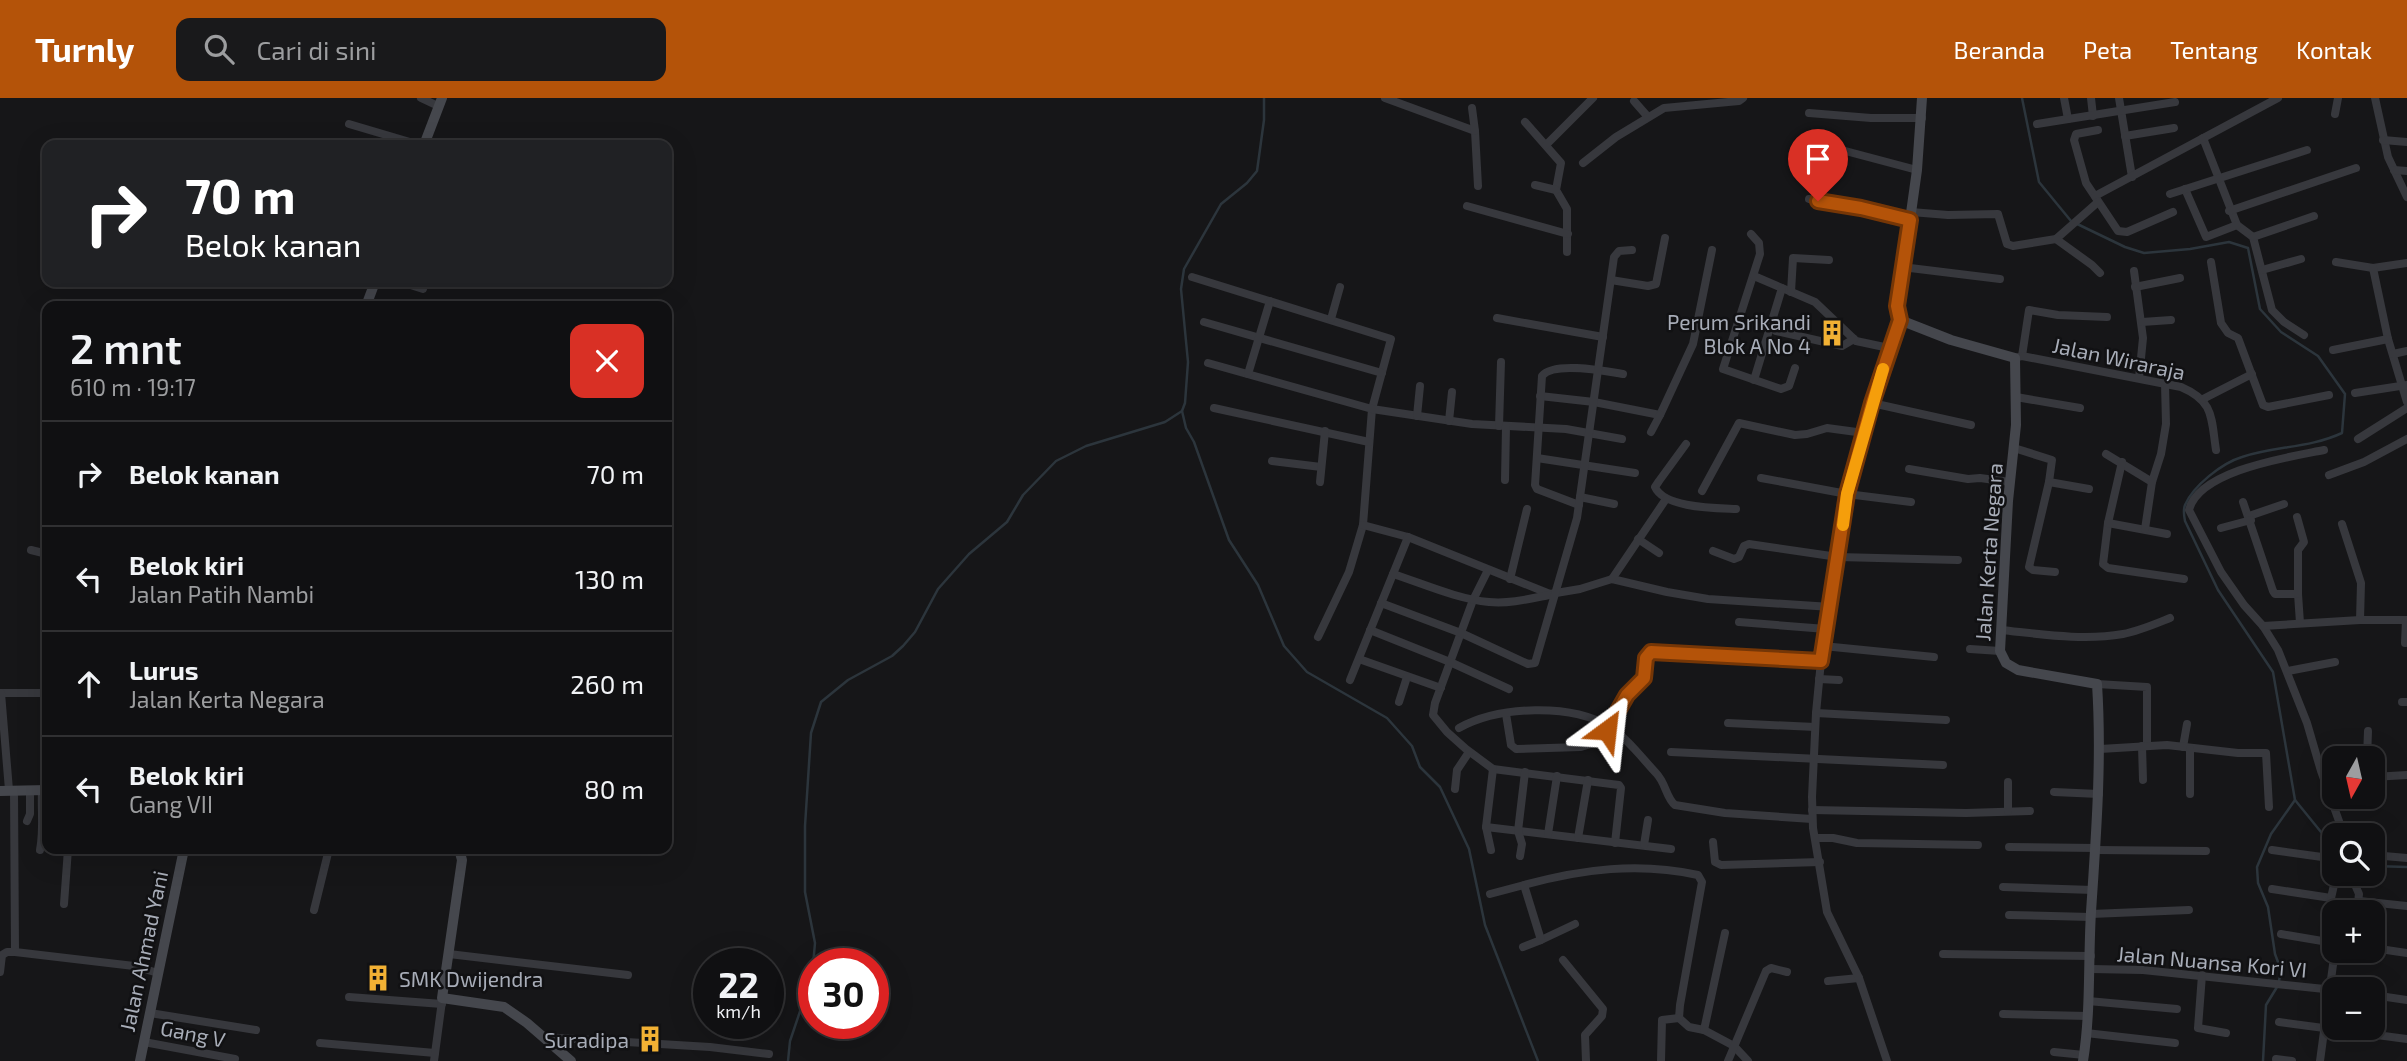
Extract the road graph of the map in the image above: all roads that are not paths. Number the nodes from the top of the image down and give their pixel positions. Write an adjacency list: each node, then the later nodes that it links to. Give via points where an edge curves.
1 (421, 98): 13 (street)
2 (1385, 98): 28 (street)
3 (1593, 98): 35 (street)
4 (1742, 98): 20 (street, via 1672,107)
5 (1922, 98): 21 (street)
6 (2064, 98): 22 (street)
7 (2091, 98): 19 (street)
8 (2119, 98): 16 (street)
9 (2278, 98): 30 (street)
10 (2338, 98): 18 (street)
11 (2375, 98): 33 (street)
12 (1634, 101): 20 (street)
13 (440, 102): 32 (street)
14 (2175, 102): 16 (street)
15 (1472, 108): 28 (street)
16 (2121, 111): 19 (street); 29 (street)
17 (1809, 113): 21 (street)
18 (2335, 114)
19 (2093, 116): 22 (street)
20 (1647, 117): 37 (street)
21 (1922, 118): 39 (street)
22 (2068, 119): 25 (street)
23 (1525, 121): 35 (street)
24 (349, 124): 31 (street)
25 (2037, 124)
26 (2174, 128): 29 (street)
27 (2098, 130): 52 (street, via 2074,138 2086,183)
28 (1475, 131): 46 (street)
29 (2125, 136): 43 (street)
30 (2203, 138): 43 (street); 44 (street)
31 (405, 140)
32 (424, 140)
33 (2383, 140): 34 (street); 40 (street)
34 (2407, 142)
35 (1546, 145): 48 (street, via 1560,163)
36 (2307, 150): 44 (street)
37 (1583, 163)
38 (2356, 168): 54 (street)
39 (1917, 170): 42 (street, via 1819,144); 56 (street)
40 (2393, 170): 41 (street); 50 (street)
41 (2407, 171)
42 (1812, 172)
43 (2133, 177): 52 (street)
44 (2217, 178): 47 (street); 54 (street)
45 (1535, 185): 48 (street)
46 (1478, 186)
47 (2185, 189): 49 (street); 58 (street, via 2206,237)
48 (1556, 190): 59 (street, via 1567,209)
49 (2170, 194)
50 (2407, 197)
51 (1809, 199): 56 (street)
52 (2096, 199): 55 (street, via 2122,232); 63 (street)
53 (1467, 206): 59 (street)
54 (2229, 211): 58 (street)
55 (2173, 212)
56 (1911, 216): 63 (street, via 1997,214 2007,244); 72 (street)
57 (2314, 216): 61 (street)
58 (2237, 225): 61 (street)
59 (1568, 234): 66 (street)
60 (1751, 234): 77 (street, via 1761,248)
61 (2253, 237): 75 (street)
62 (1665, 238): 81 (street, via 1656,284)
63 (2056, 239): 76 (street)
64 (1633, 250): 81 (street, via 1617,251)
65 (1712, 250): 133 (street, via 1693,344)
66 (1567, 252)
67 (2301, 259): 75 (street)
68 (1829, 260): 87 (street, via 1793,258)
69 (2211, 262): 114 (street, via 2221,323 2238,338)
70 (2336, 262): 73 (street)
71 (2407, 263): 73 (street)
72 (1902, 267): 80 (street); 92 (street)
73 (2373, 268): 101 (street)
74 (2134, 271): 84 (street)
75 (2262, 271): 97 (street, via 2272,310)
76 (2100, 274)
77 (1754, 276): 85 (street); 116 (street, via 1723,366)
78 (1192, 277): 88 (street)
79 (2180, 278): 84 (street)
80 (2000, 279)
81 (1611, 280): 98 (street)
82 (417, 287): 86 (street)
83 (1340, 287): 91 (street)
84 (2135, 287): 95 (street)
85 (1782, 288): 87 (street); 116 (street)
86 (423, 289)
87 (1791, 292): 100 (street, via 1815,302)
88 (1270, 301): 91 (street); 99 (street)
89 (2107, 317): 106 (street, via 2029,310)
90 (1497, 318): 98 (street)
91 (1331, 319): 111 (street, via 1391,339)
92 (1900, 320): 102 (street); 106 (street, via 1951,340)
93 (2171, 320): 95 (street)
94 (1204, 322): 99 (street)
95 (2142, 322): 115 (street)
96 (1776, 331): 100 (street, via 1842,346)
97 (2304, 335)
98 (1603, 337): 110 (street)
99 (1260, 338): 111 (street); 112 (street)
100 (1853, 339): 102 (street)
101 (2388, 339): 103 (street); 105 (street)
102 (1889, 348): 128 (street)
103 (2333, 350)
104 (2407, 352): 105 (street)
105 (2393, 354): 118 (street)
106 (2019, 357): 115 (street, Jalan Wiraraja); 124 (street, Jalan Kerta Negara)
107 (1501, 362): 137 (street)
108 (1208, 363): 112 (street)
109 (1794, 368): 116 (street, via 1786,388)
110 (1598, 370): 113 (street); 123 (street, via 1545,372); 126 (street)
111 (1382, 373): 132 (street)
112 (1248, 374): 132 (street)
113 (1623, 374)
114 (2252, 374): 122 (street, via 2266,407); 125 (street)
115 (2139, 379): 117 (street, Jalan Wiraraja)
116 (1755, 380)
117 (2165, 384): 125 (street, Jalan Wiraraja); 165 (street, via 2161,454)
118 (2404, 385): 121 (street); 127 (street)
119 (1420, 386): 134 (street)
120 (1452, 393): 135 (street)
121 (2355, 393)
122 (2329, 395)
123 (1540, 396): 126 (street); 138 (street)
124 (2016, 397): 130 (street); 148 (street, Jalan Kerta Negara)
125 (2203, 399): 149 (street, Jalan Wiraraja)
126 (1594, 402): 133 (street); 141 (street)
127 (2407, 402)
128 (1872, 403): 136 (street); 142 (street)
129 (1214, 408): 139 (street)
130 (2080, 408)
131 (2407, 408): 144 (street)
132 (1373, 409): 134 (street); 146 (street)
133 (1660, 415): 140 (street)
134 (1417, 416): 135 (street)
135 (1449, 421): 137 (street)
136 (1971, 425)
137 (1502, 426): 138 (street); 161 (street)
138 (1539, 427): 141 (street); 152 (street)
139 (1325, 431): 146 (street); 156 (street)
140 (1651, 432)
141 (1590, 433): 143 (street); 155 (street)
142 (1864, 433): 167 (street, via 1827,428 1795,435 1740,423); 168 (street)
143 (1622, 439)
144 (2358, 439)
145 (2407, 439): 159 (street)
146 (1369, 442): 181 (street)
147 (1686, 444): 169 (street, via 1655,486)
148 (2014, 448): 163 (street, Jalan Kerta Negara); 164 (street, via 2051,459)
149 (2216, 450)
150 (2324, 450): 209 (street, via 2235,471 2204,489 2190,504 2221,572)
151 (2106, 454): 154 (street)
152 (1536, 458): 155 (street); 170 (street, via 1537,489)
153 (1272, 461): 156 (street)
154 (2122, 462): 165 (street); 179 (street)
155 (1584, 464): 158 (street); 170 (street)
156 (1321, 467): 162 (street)
157 (1909, 469): 163 (street)
158 (1635, 473)
159 (2329, 475)
160 (1761, 478): 168 (street)
161 (1505, 480)
162 (1320, 482)
163 (2010, 482): 212 (street, Jalan Kerta Negara)
164 (2049, 482): 166 (street); 194 (street, via 2029,568)
165 (2152, 482): 183 (street)
166 (2089, 489)
167 (1702, 491)
168 (1847, 494): 171 (street); 191 (street)
169 (1666, 499): 176 (street); 186 (street)
170 (1580, 501): 173 (street); 199 (street, via 1576,527)
171 (1911, 502)
172 (2243, 502): 178 (street)
173 (1614, 504)
174 (2284, 504): 178 (street)
175 (1527, 509): 196 (street)
176 (1735, 509)
177 (2297, 517): 200 (street, via 2304,542 2298,550)
178 (2250, 518): 182 (street); 200 (street, via 2273,591)
179 (2108, 523): 183 (street); 198 (street, via 2104,566)
180 (2342, 524): 205 (street, via 2361,583)
181 (1363, 525): 185 (street); 214 (street, via 1349,572)
182 (2221, 528)
183 (2145, 529): 184 (street)
184 (2167, 534)
185 (1408, 537): 193 (street); 195 (street)
186 (1639, 539): 190 (street); 197 (street)
187 (31, 551): 189 (street)
188 (1713, 551): 191 (street, via 1734,559 1749,544)
189 (42, 553)
190 (1659, 553)
191 (1838, 557): 192 (street); 203 (street)
192 (1958, 560)
193 (1488, 570): 196 (street); 201 (street)
194 (2055, 572)
195 (1393, 573): 201 (street); 202 (street)
196 (1510, 579): 199 (street)
197 (1612, 579): 199 (street); 203 (street, via 1708,599)
198 (2184, 579)
199 (1552, 594): 201 (street, via 1514,602); 213 (street, via 1533,664)
200 (2298, 594): 208 (street)
201 (1473, 600): 213 (street)
202 (1381, 603): 211 (street); 213 (street)
203 (1831, 607): 210 (street)
204 (2170, 618): 212 (street, via 2108,635)
205 (2360, 620): 206 (street); 208 (street)
206 (2407, 620): 215 (street)
207 (1739, 622): 210 (street)
208 (2300, 622): 209 (street)
209 (2263, 626): 224 (street)
210 (1826, 629): 216 (street)
211 (1370, 630): 220 (street); 222 (street)
212 (2001, 630): 218 (street, Jalan Kerta Negara)
213 (1461, 633): 222 (street)
214 (1318, 637)
215 (2405, 643)
216 (1823, 646): 219 (street); 221 (street)
217 (1970, 649): 218 (street)
218 (1998, 651): 229 (street, Jalan Kerta Negara, via 2018,670)
219 (1934, 657)
220 (1359, 659): 225 (street); 227 (street)
221 (1821, 661): 226 (street); 240 (street, via 1651,652 1644,678 1627,695)
222 (1450, 662): 230 (street); 231 (street)
223 (2336, 662): 224 (street)
224 (2288, 671): 273 (street)
225 (1407, 677): 230 (street); 234 (street)
226 (1819, 679): 228 (street); 235 (street)
227 (1350, 680)
228 (1839, 680)
229 (2097, 684): 244 (street, via 2147,688); 247 (street)
230 (1440, 688): 248 (street, via 1433,715)
231 (1509, 689)
232 (0, 693): 233 (street); 261 (street)
233 (42, 694)
234 (1399, 702)
235 (1815, 713): 237 (street); 241 (street)
236 (1506, 714): 240 (street, via 1562,710); 240 (street, via 1511,745 1516,749 1587,746); 242 (street)
237 (1946, 720)
238 (1727, 723): 241 (street)
239 (2187, 724): 246 (street)
240 (1609, 727): 270 (street, via 1663,780 1675,805 1725,813)
241 (1815, 727): 250 (street)
242 (1459, 728)
243 (2368, 732): 245 (street)
244 (2145, 746): 246 (street); 247 (street); 258 (street)
245 (2367, 746)
246 (2187, 748): 266 (street); 267 (street, via 2266,753)
247 (2100, 750): 265 (street)
248 (1469, 751): 252 (street); 260 (street, via 1457,770)
249 (1671, 752): 250 (street)
250 (1814, 760): 251 (street); 270 (street)
251 (1944, 765)
252 (1493, 769): 253 (street); 274 (street)
253 (1525, 772): 255 (street); 275 (street)
254 (2407, 775): 256 (street)
255 (1556, 776): 257 (street); 276 (street)
256 (2385, 776)
257 (1588, 780): 278 (street); 281 (street, via 1621,788)
258 (2143, 780)
259 (2008, 782): 268 (street)
260 (1455, 789)
261 (8, 790): 262 (street); 321 (street)
262 (30, 790): 263 (street); 272 (street)
263 (42, 790)
264 (2054, 792): 265 (street)
265 (2099, 794): 286 (street)
266 (2190, 794)
267 (2269, 807)
268 (2008, 811): 269 (street); 270 (street)
269 (2030, 811)
270 (1812, 814): 279 (street)
271 (1648, 820): 282 (street)
272 (27, 821)
273 (2340, 823)
274 (1486, 827): 275 (street); 288 (street)
275 (1518, 831): 276 (street); 295 (street)
276 (1548, 834): 278 (street)
277 (42, 837): 287 (street)
278 (1578, 838): 281 (street)
279 (1815, 838): 283 (street); 299 (street)
280 (1713, 842): 299 (street, via 1715,862 1721,865)
281 (1615, 843): 282 (street)
282 (1644, 845): 285 (street)
283 (1978, 845)
284 (2009, 847): 286 (street)
285 (1671, 849)
286 (2096, 849): 290 (street); 304 (street)
287 (40, 850)
288 (1490, 850)
289 (2273, 850): 297 (street)
290 (2206, 851)
291 (68, 854): 307 (street)
292 (183, 854): 331 (street, Jalan Ahmad Yani)
293 (328, 854): 310 (street)
294 (460, 854): 323 (street)
295 (1520, 856)
296 (2385, 856): 298 (street)
297 (2322, 857)
298 (2407, 858)
299 (1820, 862): 334 (street, via 1829,916)
300 (1524, 884): 305 (street); 317 (street); 346 (street, via 1619,867 1698,875 1702,882)
301 (2334, 886): 306 (street)
302 (2003, 887): 304 (street)
303 (2272, 889): 306 (street)
304 (2093, 890): 313 (street)
305 (1489, 894)
306 (2331, 898)
307 (64, 904)
308 (2385, 904): 309 (street)
309 (2407, 906)
310 (314, 910)
311 (2189, 910): 313 (street)
312 (2009, 915): 313 (street)
313 (2091, 915): 325 (street)
314 (1574, 924): 317 (street)
315 (1725, 933): 350 (street)
316 (2281, 934): 318 (street)
317 (1541, 940): 319 (street)
318 (2322, 941)
319 (1523, 947)
320 (2385, 950): 322 (street)
321 (15, 952): 326 (street, via 4,953); 331 (street)
322 (2407, 953)
323 (449, 954): 332 (street); 340 (street)
324 (1943, 954): 325 (street)
325 (2091, 956): 328 (street)
326 (0, 960): 329 (street)
327 (1563, 960): 369 (street, via 1603,1009 1585,1035)
328 (2091, 969): 333 (street, Jalan Nuansa Kori VI); 341 (street)
329 (0, 972)
330 (1787, 972): 360 (street, via 1766,971)
331 (158, 973): 343 (street, Jalan Ahmad Yani)
332 (628, 975)
333 (2202, 975): 336 (street, Jalan Nuansa Kori VI); 352 (street, via 2199,1028)
334 (1859, 978): 335 (street); 373 (street)
335 (1828, 981)
336 (2322, 988)
337 (349, 997): 340 (street)
338 (2385, 997): 339 (street)
339 (2407, 1000)
340 (442, 1001): 354 (street, via 504,1007); 363 (street)
341 (2088, 1001): 342 (street); 345 (street)
342 (2176, 1009)
343 (150, 1013): 349 (street); 357 (street, Jalan Ahmad Yani)
344 (2003, 1014): 345 (street)
345 (2088, 1016): 351 (street)
346 (1679, 1018): 350 (street, via 1689,1027); 370 (street, via 1662,1020)
347 (2279, 1022): 348 (street)
348 (2322, 1028)
349 (256, 1030)
350 (1704, 1030): 360 (street)
351 (2086, 1033): 359 (street); 364 (street)
352 (2227, 1033)
353 (2385, 1036): 355 (street)
354 (543, 1037): 362 (street); 368 (street)
355 (2407, 1039)
356 (2323, 1040): 375 (street)
357 (144, 1042): 365 (street, Gang V); 367 (street, Jalan Ahmad Yani)
358 (320, 1043): 363 (street)
359 (2175, 1043)
360 (1734, 1046): 371 (street); 372 (street)
361 (2054, 1052): 364 (street)
362 (769, 1054)
363 (435, 1057)
364 (2083, 1058)
365 (235, 1059)
366 (2276, 1059): 374 (street)
367 (140, 1061)
368 (571, 1061)
369 (1586, 1061)
370 (1661, 1061)
371 (1728, 1061)
372 (1748, 1061)
373 (1887, 1061)
374 (2292, 1061)
375 (2320, 1061)

